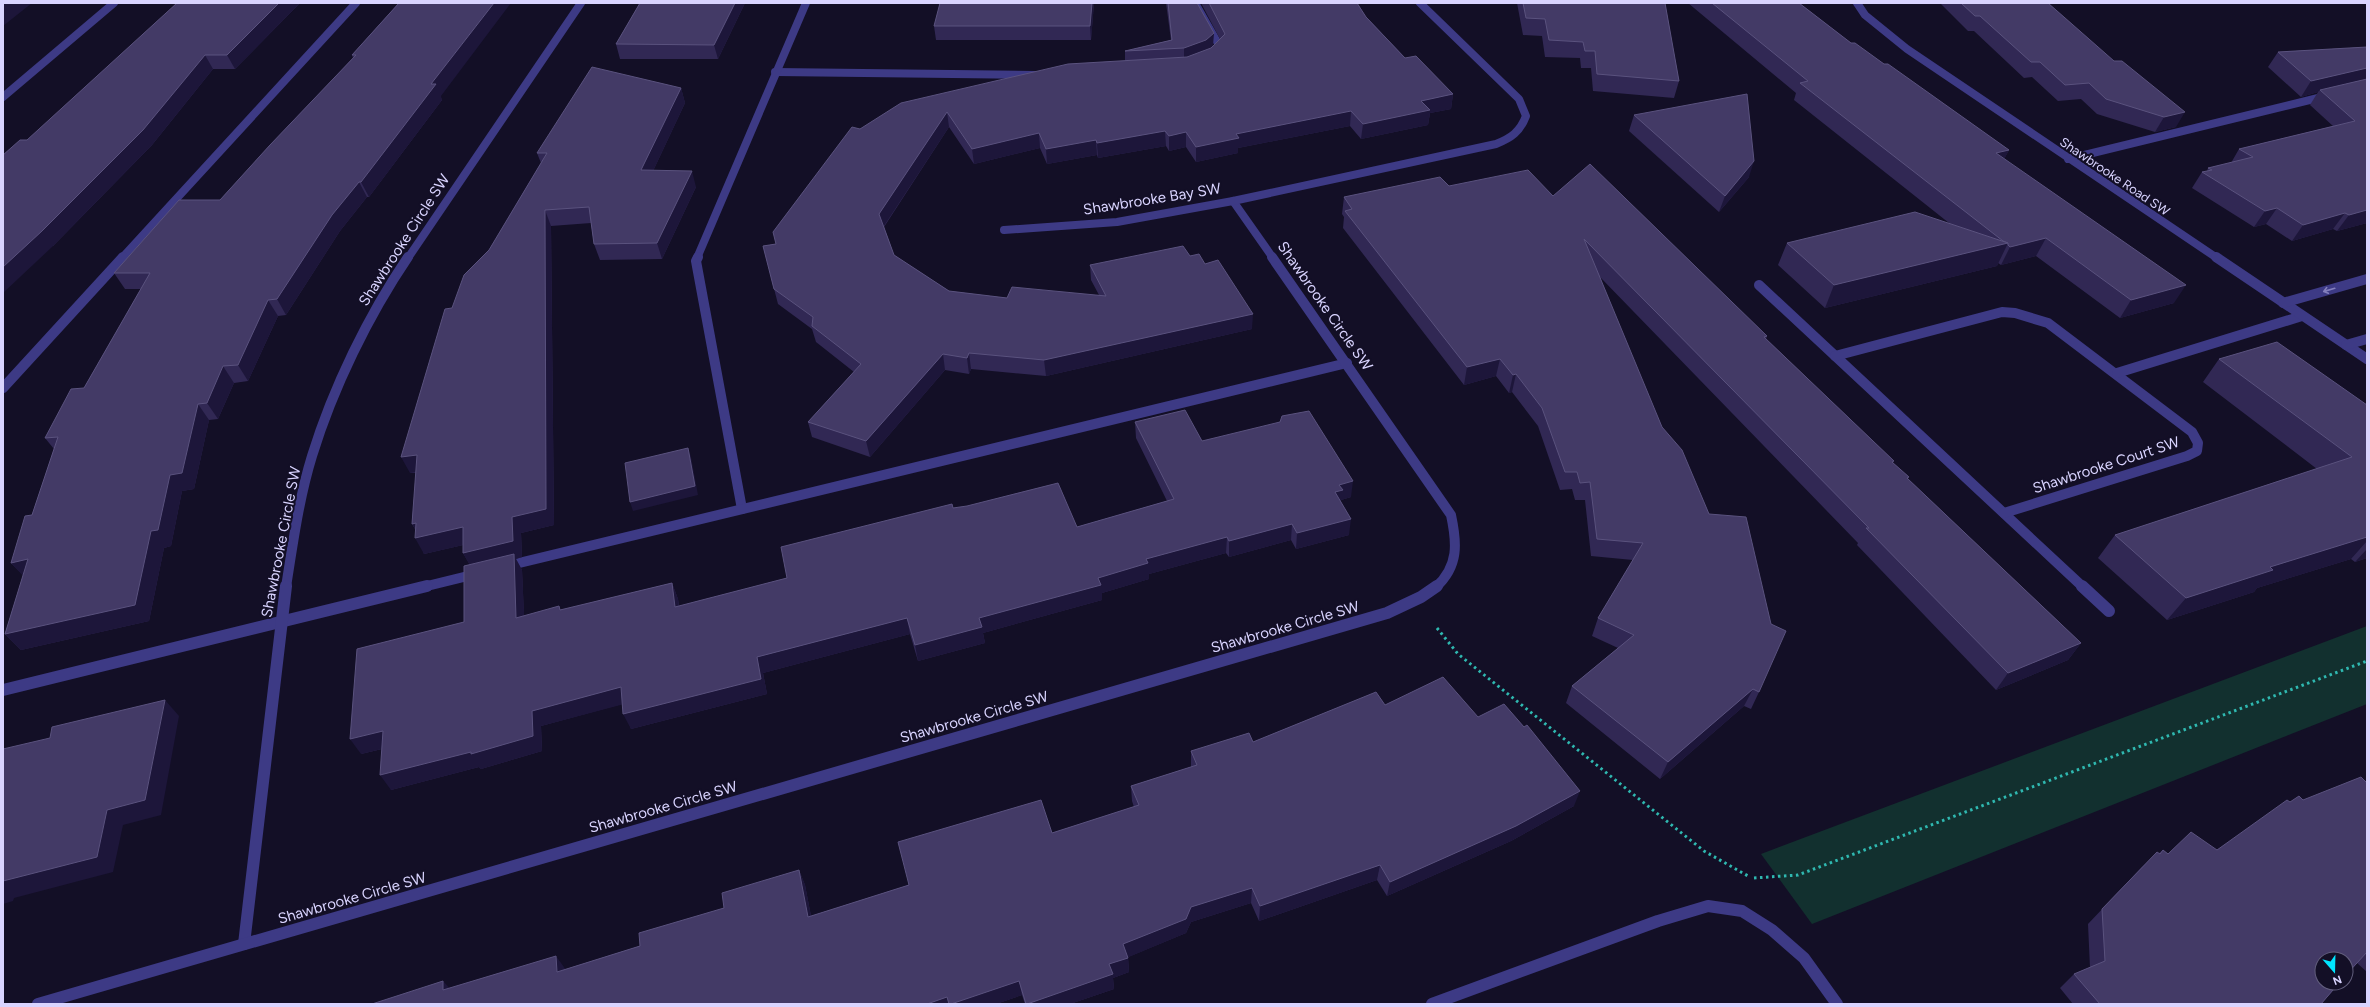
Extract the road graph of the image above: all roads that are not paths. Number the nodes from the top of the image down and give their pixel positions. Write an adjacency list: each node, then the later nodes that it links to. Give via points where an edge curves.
1 (114, 3): 12 (street)
2 (356, 3): 26 (street)
3 (581, 3): 30 (street, Shawbrooke Circle SW, via 396,275 364,332 338,388 312,456 295,530)
4 (806, 3): 9 (street)
5 (1195, 3): 8 (street, via 1220,47 1214,56)
6 (1420, 3): 14 (street, via 1519,99 1526,116 1522,129 1511,138 1496,144)
7 (1857, 3): 13 (street, Shawbrooke Road SW, via 1865,15 1907,49)
8 (1209, 58)
9 (775, 72): 10 (street); 27 (street, via 696,261)
10 (1040, 74)
11 (2336, 94): 13 (street)
12 (3, 97)
13 (2068, 159): 18 (street, Shawbrooke Road SW)
14 (1233, 201): 15 (street, Shawbrooke Bay SW, via 1116,222); 24 (street, Shawbrooke Circle SW)
15 (1004, 230)
16 (2367, 279): 18 (street, one-way to 18)
17 (1759, 285): 22 (street)
18 (2283, 303): 19 (street, Shawbrooke Road SW)
19 (2302, 316): 21 (street, Shawbrooke Road SW); 25 (street)
20 (2367, 339): 21 (street)
21 (2346, 345): 23 (street, Shawbrooke Road SW)
22 (1835, 356): 25 (street, Shawbrooke Court SW, via 2002,312 2048,322); 28 (street)
23 (2367, 359)
24 (1347, 363): 27 (street); 32 (street, Shawbrooke Circle SW, via 1451,516 1457,538 1454,563 1443,581 1430,593 1387,613)
25 (2116, 373): 28 (street, Shawbrooke Court SW, via 2192,432 2198,443 2197,451)
26 (3, 388)
27 (742, 509): 30 (street)
28 (2004, 513): 29 (street)
29 (2109, 611)
30 (281, 622): 31 (street); 32 (street, Shawbrooke Circle SW)
31 (3, 690)
32 (244, 944): 33 (street, Shawbrooke Circle SW)
33 (38, 1004)
34 (1432, 1004): 35 (street, via 1658,921 1708,906 1742,911 1772,930 1804,958)
35 (1837, 1004)

